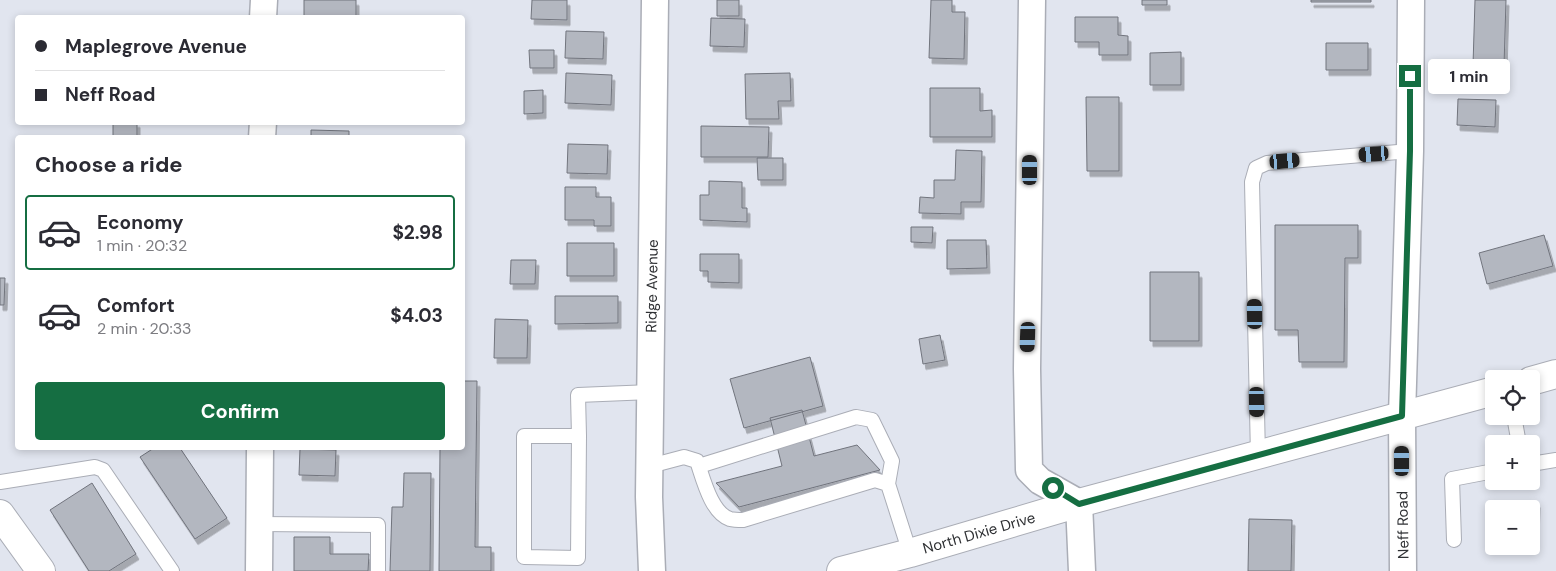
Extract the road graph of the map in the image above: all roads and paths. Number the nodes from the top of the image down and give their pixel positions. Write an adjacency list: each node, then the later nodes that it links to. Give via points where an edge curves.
1 (264, 0): 5 (street)
2 (655, 0): 9 (street, Ridge Avenue)
3 (1032, 0): 22 (street, via 1027,369 1029,470 1040,481)
4 (1411, 0): 6 (street, Neff Road)
5 (264, 15)
6 (1410, 151): 11 (street, Neff Road); 14 (lane, via 1267,162 1256,168 1252,182)
7 (1556, 374): 8 (main road)
8 (1540, 378)
9 (650, 392): 12 (lane, via 578,395); 17 (street, Ridge Avenue)
10 (1485, 394): 11 (main road, North Dixie Drive)
11 (1402, 416): 14 (main road, North Dixie Drive); 34 (street, Neff Road)
12 (579, 436): 12 (lane, via 578,558 524,557 524,436)
13 (260, 450): 24 (street)
14 (1258, 456): 22 (main road, North Dixie Drive)
15 (1556, 460): 16 (lane)
16 (1540, 463)
17 (650, 466): 18 (lane, via 684,457 697,460); 31 (street, Ridge Avenue)
18 (699, 466): 21 (lane, via 718,512 730,519 743,520 876,480); 21 (lane, via 856,417 872,420 892,461)
19 (1485, 473): 25 (lane, via 1452,479)
20 (0, 482): 28 (lane, via 95,466 103,470)
21 (888, 484): 26 (lane)
22 (1079, 504): 26 (main road, North Dixie Drive); 33 (street)
23 (0, 514): 27 (main road)
24 (259, 524): 29 (street); 30 (lane, via 378,524)
25 (1454, 540)
26 (910, 553): 32 (main road, North Dixie Drive)
27 (41, 571)
28 (172, 571)
29 (259, 571)
30 (378, 571)
31 (652, 571)
32 (841, 571)
33 (1082, 571)
34 (1403, 571)

